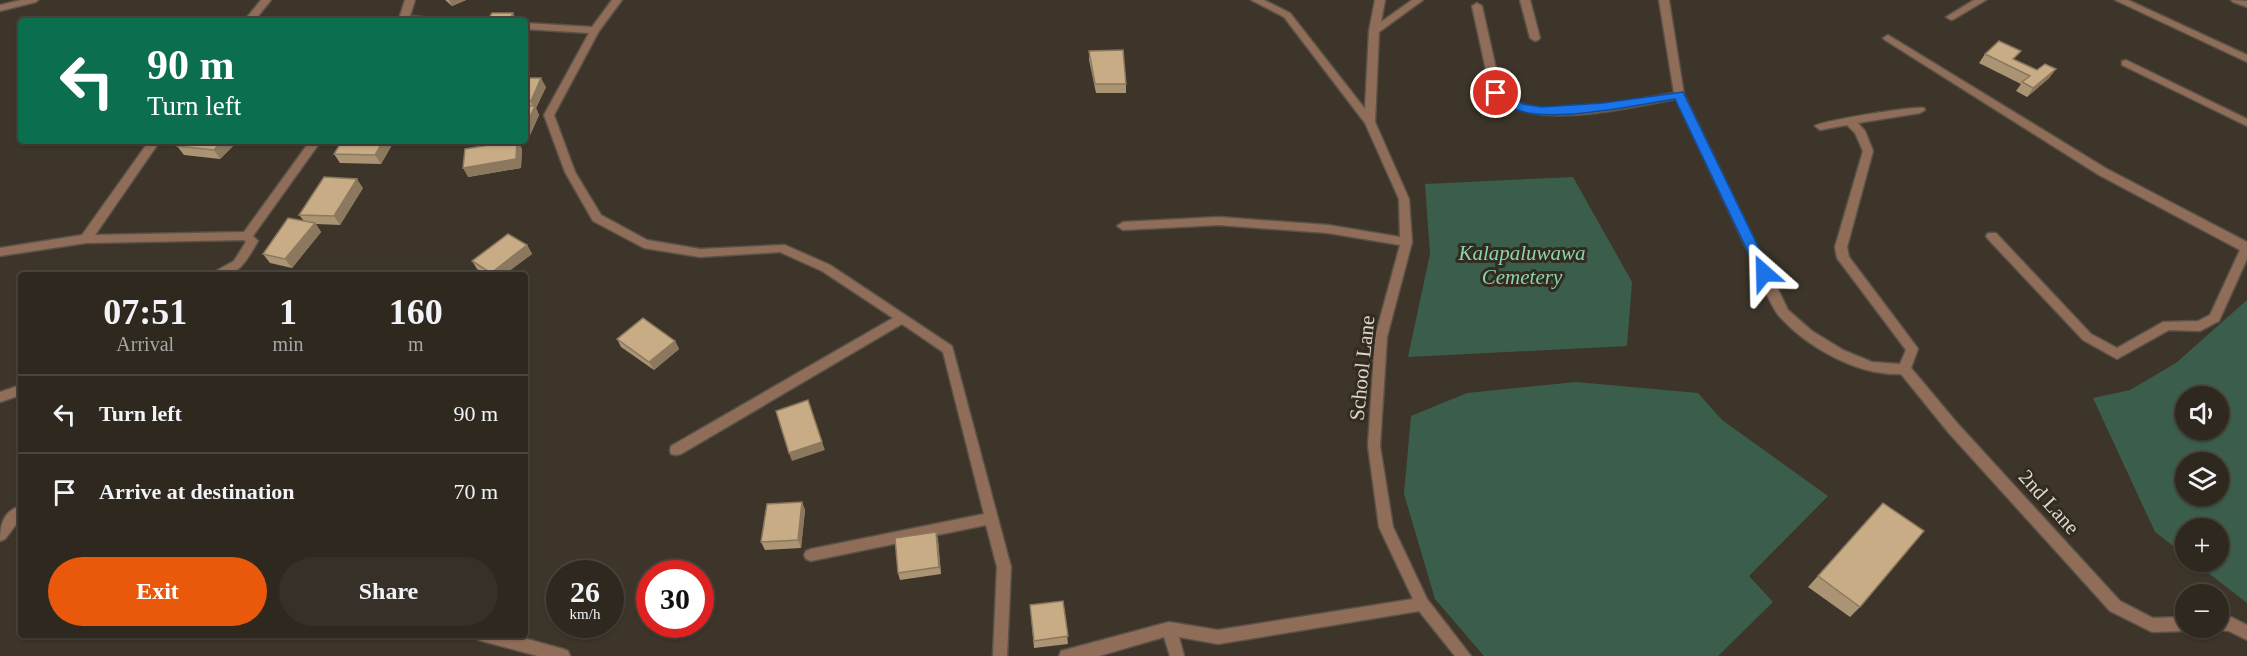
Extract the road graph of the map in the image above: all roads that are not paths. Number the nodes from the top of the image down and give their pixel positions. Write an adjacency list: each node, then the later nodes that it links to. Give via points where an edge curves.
1 (33, 0): 15 (street)
2 (266, 0): 17 (street)
3 (410, 0): 18 (street)
4 (616, 0): 20 (street)
5 (1256, 0): 29 (street, via 1287,15)
6 (1380, 0): 21 (street, School Lane)
7 (1418, 0): 21 (street)
8 (1525, 0): 22 (street)
9 (1664, 0): 26 (street)
10 (1981, 0): 16 (street)
11 (2120, 0): 24 (street)
12 (2236, 0): 13 (street)
13 (2247, 4)
14 (1477, 6): 26 (street, via 1496,93 1520,107 1542,111 1603,107)
15 (0, 8)
16 (1951, 17)
17 (251, 18)
18 (405, 18)
19 (528, 26): 20 (street)
20 (595, 30): 42 (street, via 549,115 570,172 597,218 644,244 700,253 781,248 826,268)
21 (1374, 31): 29 (street, School Lane)
22 (1535, 38)
23 (1888, 38): 39 (street, via 2103,172)
24 (2247, 59)
25 (2126, 63): 30 (street)
26 (1679, 95): 43 (street, via 1783,313 1807,335 1850,359 1891,372)
27 (1920, 110): 28 (street)
28 (1849, 121): 31 (street); 43 (street, via 1860,131 1868,151 1841,247 1843,258 1912,349)
29 (1370, 122): 38 (street, School Lane, via 1404,199)
30 (2247, 123)
31 (1820, 126)
32 (153, 144): 37 (street)
33 (314, 144): 35 (street)
34 (1123, 226): 38 (street, via 1219,221 1328,229)
35 (247, 236): 37 (street); 41 (street, via 252,241 238,264)
36 (1992, 236): 39 (street, via 2087,337 2117,354 2167,324 2200,326 2215,318)
37 (86, 239): 40 (street)
38 (1406, 242): 51 (street, School Lane, via 1381,337 1374,446 1386,527)
39 (2247, 247)
40 (0, 252)
41 (224, 272)
42 (903, 318): 46 (street); 48 (street, via 948,349)
43 (1904, 369): 52 (street, 2nd Lane, via 2115,606 2152,625)
44 (18, 391): 45 (street)
45 (0, 397)
46 (676, 450)
47 (18, 513): 49 (street)
48 (991, 518): 50 (street); 59 (street, via 1004,567)
49 (0, 535)
50 (811, 555)
51 (1422, 603): 54 (street, via 1218,637); 62 (street, School Lane)
52 (2175, 624)
53 (2229, 624): 55 (street)
54 (1169, 629): 57 (street); 61 (street)
55 (2247, 633)
56 (497, 638): 58 (street)
57 (1096, 653): 60 (street)
58 (563, 656)
59 (1000, 656)
60 (1066, 656)
61 (1177, 656)
62 (1464, 656)

